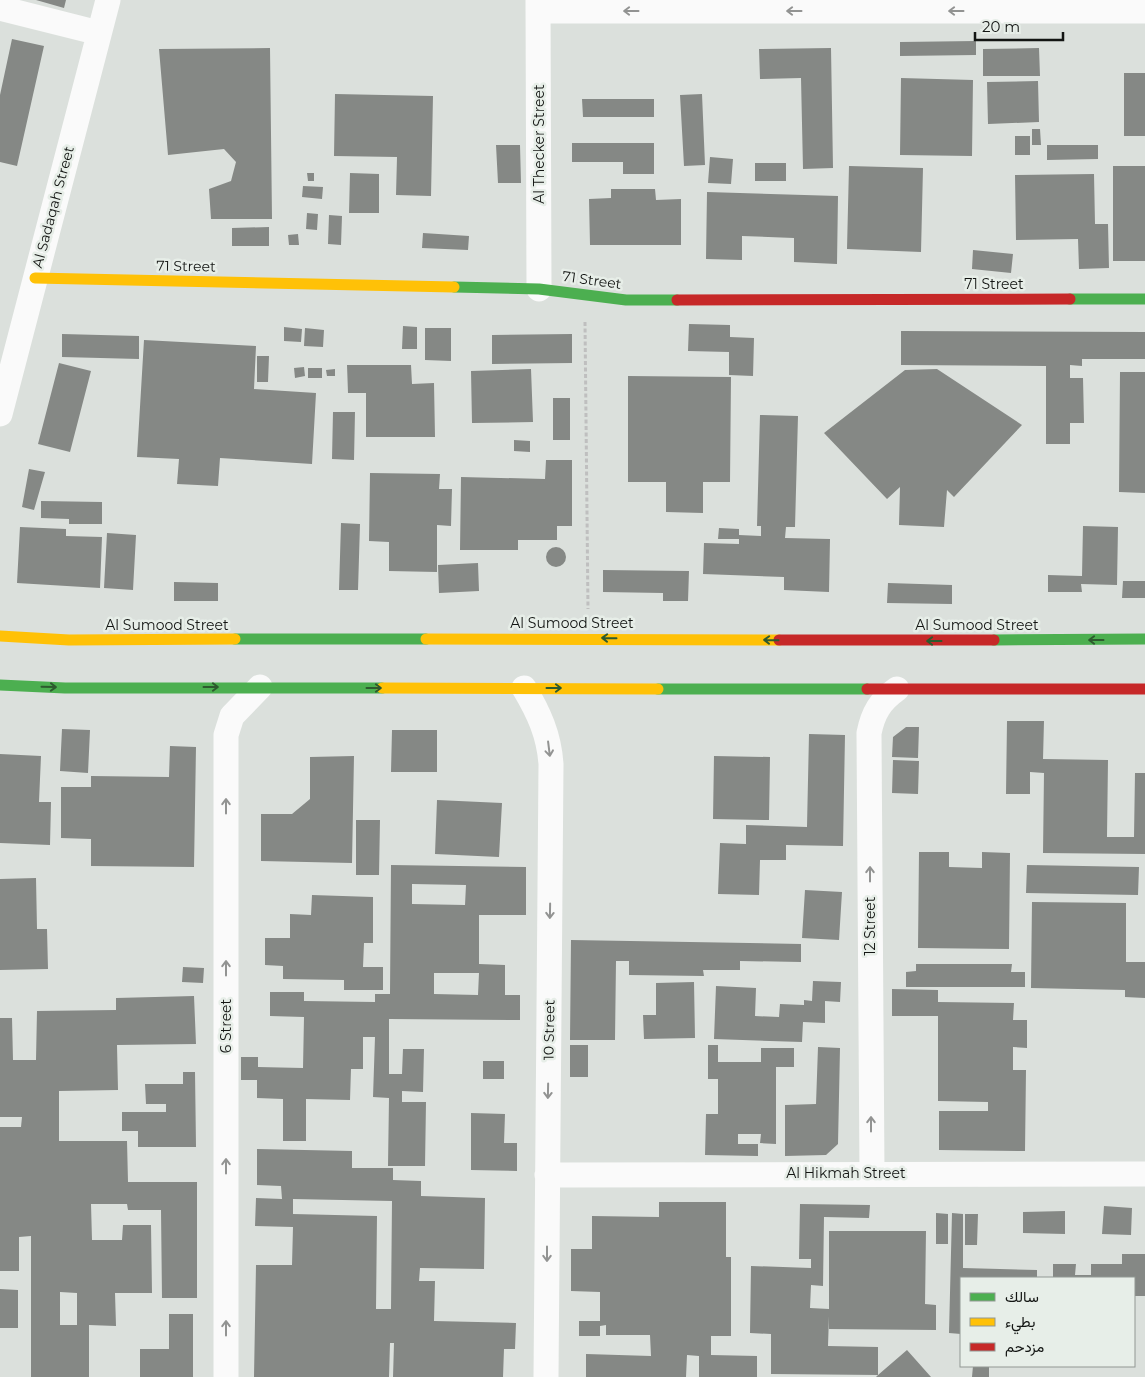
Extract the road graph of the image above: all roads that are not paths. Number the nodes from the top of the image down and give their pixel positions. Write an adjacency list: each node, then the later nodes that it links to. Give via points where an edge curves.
1 (108, 0): 5 (street, Al Sadaqah Street)
2 (538, 6): 4 (street, one-way to 2); 7 (street, Al Thecker Street)
3 (0, 8): 5 (street)
4 (1145, 12)
5 (99, 33): 6 (street, Al Sadaqah Street)
6 (35, 278): 7 (street, 71 Street); 9 (street, Al Sadaqah Street)
7 (539, 289): 8 (street, 71 Street, via 626,300)
8 (1145, 299)
9 (0, 414)
10 (0, 636): 11 (street, Al Sumood Street, one-way to 10, via 69,640)
11 (1145, 639)
12 (0, 685): 13 (street, one-way to 13)
13 (260, 687): 14 (street, one-way to 14); 20 (street, 6 Street, one-way to 13, via 226,735 232,716)
14 (524, 688): 15 (street, one-way to 15); 19 (street, 10 Street, one-way to 19, via 544,725 551,764)
15 (897, 689): 16 (street); 17 (street, 12 Street, one-way to 15, via 869,733 877,707)
16 (1145, 689)
17 (872, 1172): 18 (street, Al Hikmah Street); 19 (street, Al Hikmah Street)
18 (1145, 1174)
19 (547, 1175): 21 (street, 10 Street, one-way to 21)
20 (226, 1377)
21 (546, 1377)

